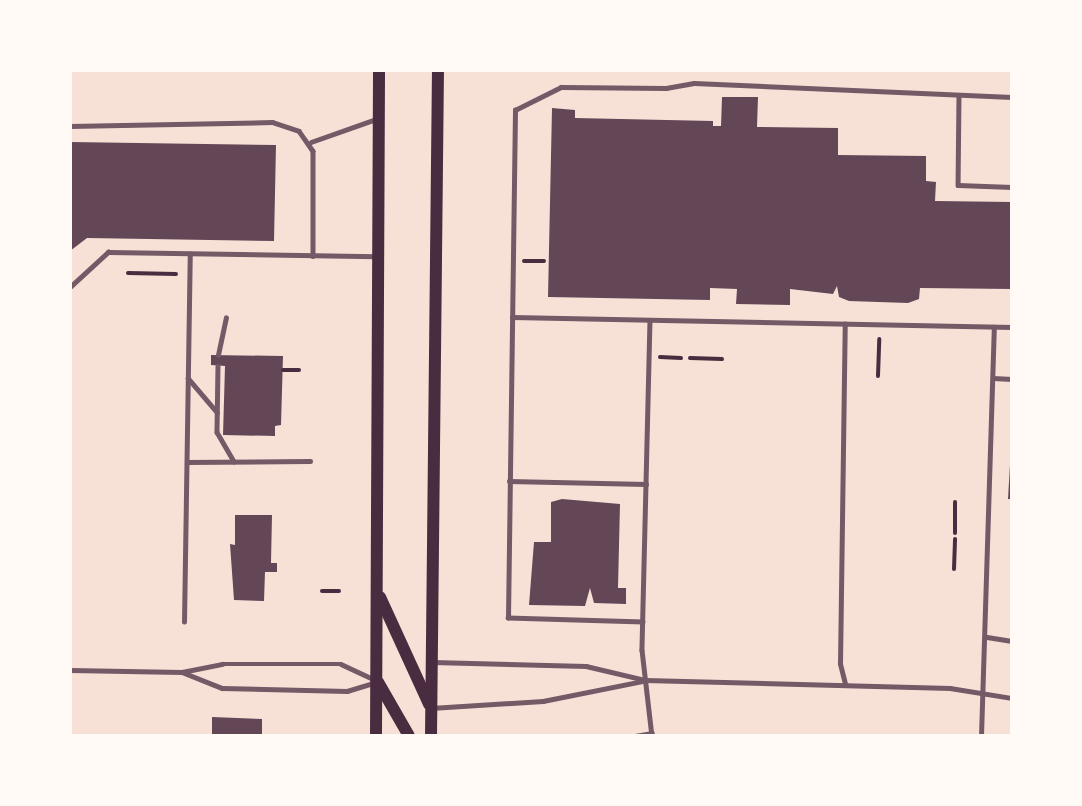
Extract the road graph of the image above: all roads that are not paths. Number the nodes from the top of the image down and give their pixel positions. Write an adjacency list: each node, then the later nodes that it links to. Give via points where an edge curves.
1 (379, 70): 5 (main road)
2 (438, 70): 35 (main road)
3 (959, 95): 4 (lane); 8 (lane, via 958,185); 13 (lane, via 736,82 561,87 542,94 515,110)
4 (1011, 97)
5 (378, 118): 7 (lane); 11 (main road)
6 (70, 126): 7 (lane, via 272,123 299,131)
7 (311, 142): 10 (lane)
8 (1011, 187)
9 (190, 254): 10 (lane); 12 (lane, via 108,252); 21 (lane)
10 (313, 256): 11 (lane)
11 (376, 256): 30 (main road)
12 (70, 286)
13 (512, 317): 15 (lane); 28 (lane)
14 (226, 318): 19 (lane)
15 (650, 320): 16 (lane); 29 (lane)
16 (845, 324): 17 (lane); 40 (lane, via 840,664)
17 (994, 327): 18 (lane); 22 (lane)
18 (1011, 327)
19 (218, 355)
20 (218, 366): 24 (lane)
21 (188, 378): 24 (lane); 26 (lane)
22 (993, 378): 23 (lane); 33 (lane)
23 (1011, 379)
24 (218, 412): 27 (lane, via 217,432)
25 (310, 461): 27 (lane)
26 (188, 462): 27 (lane); 32 (lane)
27 (234, 462)
28 (509, 481): 29 (lane); 31 (lane, via 508,618)
29 (646, 484): 31 (lane)
30 (379, 594): 39 (main road); 43 (main road)
31 (643, 621): 38 (lane)
32 (184, 622)
33 (987, 637): 34 (lane); 41 (lane)
34 (1011, 641)
35 (432, 662): 38 (lane, via 586,666); 43 (main road)
36 (70, 669): 37 (lane)
37 (182, 672): 39 (lane, via 222,664 341,664); 39 (lane, via 222,688 347,691)
38 (645, 680): 40 (lane); 43 (lane, via 543,701); 44 (lane)
39 (377, 681): 45 (main road); 46 (main road)
40 (845, 684): 41 (lane)
41 (984, 693): 42 (lane); 49 (lane)
42 (1011, 698)
43 (431, 708): 47 (main road)
44 (652, 734): 48 (lane)
45 (376, 735)
46 (409, 735)
47 (431, 735)
48 (635, 735)
49 (981, 735)

